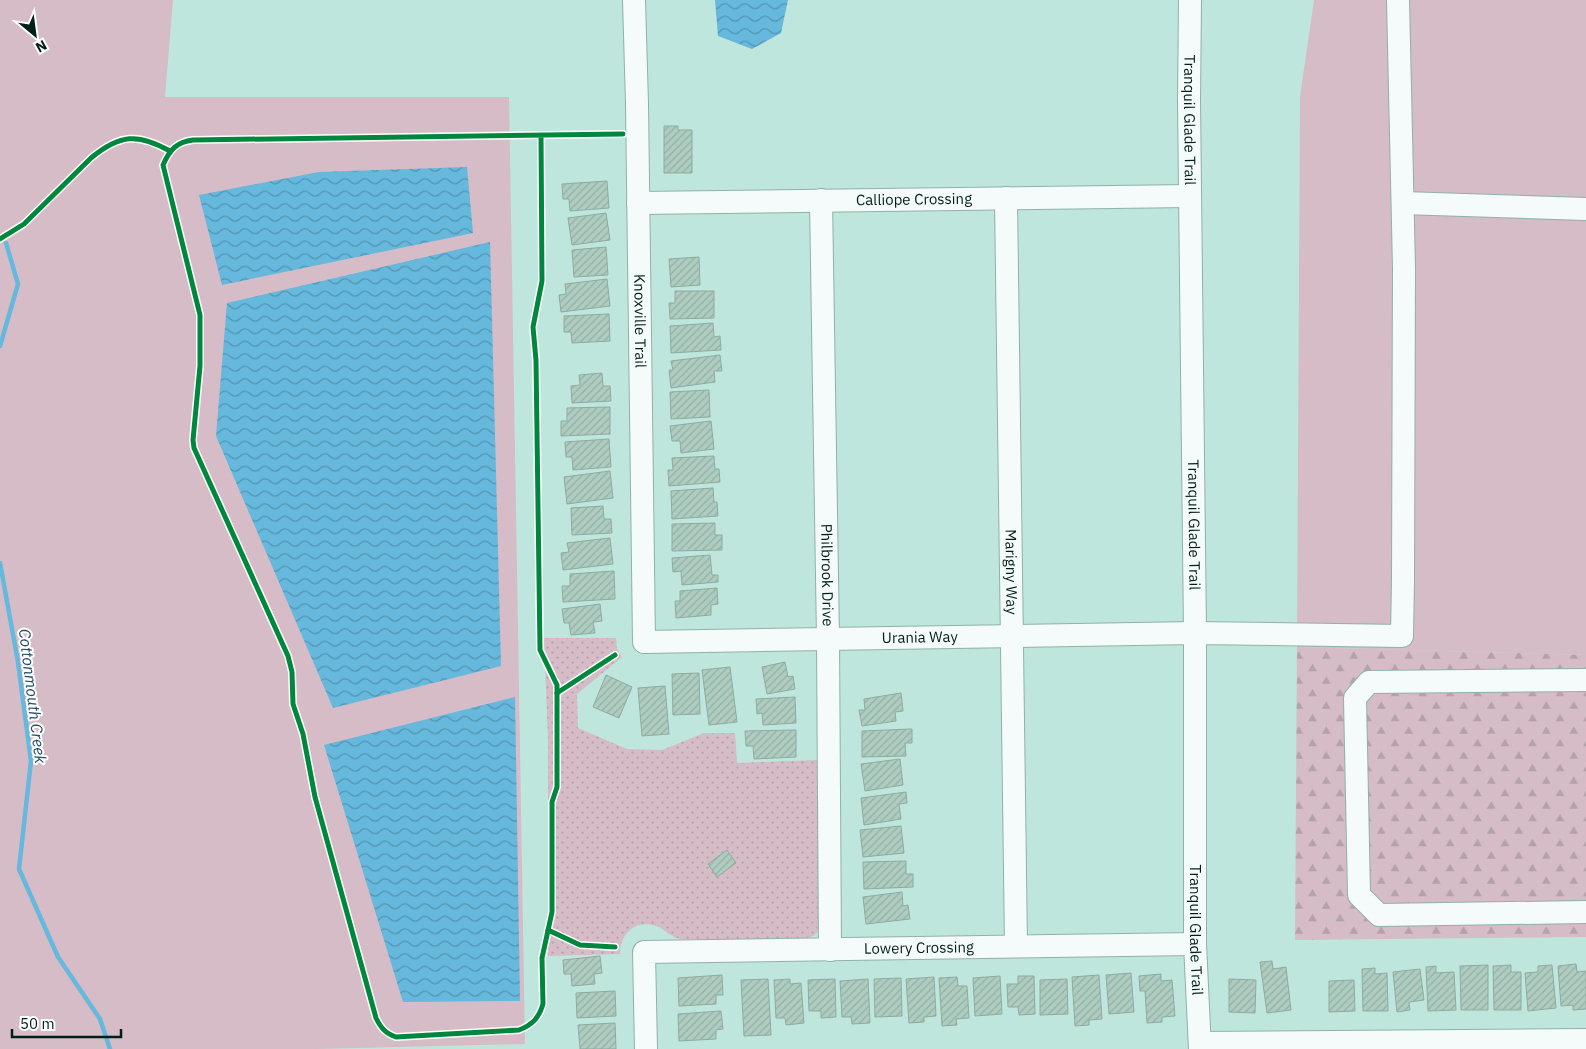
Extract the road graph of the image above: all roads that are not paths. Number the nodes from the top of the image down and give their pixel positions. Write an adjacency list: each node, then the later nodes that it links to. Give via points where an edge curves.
1 (634, 0): 7 (street, Knoxville Trail)
2 (1190, 0): 4 (street, Tranquil Glade Trail)
3 (1398, 0): 8 (street)
4 (1190, 196): 5 (street, Calliope Crossing); 10 (street, Tranquil Glade Trail)
5 (1006, 198): 6 (street, Calliope Crossing); 11 (street, Marigny Way)
6 (821, 200): 7 (street, Calliope Crossing); 12 (street, Philbrook Drive)
7 (638, 203): 13 (street, Knoxville Trail)
8 (1403, 203): 9 (street); 10 (street, Urania Way, via 1402,636)
9 (1586, 209)
10 (1195, 633): 11 (street, Urania Way); 16 (street, Tranquil Glade Trail)
11 (1011, 636): 12 (street, Urania Way); 17 (street, Marigny Way)
12 (828, 639): 13 (street, Urania Way); 18 (street, Philbrook Drive)
13 (644, 642)
14 (1586, 680): 15 (street, via 1369,682 1355,698 1359,895 1379,915)
15 (1586, 912)
16 (1195, 944): 17 (street, Lowery Crossing); 21 (street, Tranquil Glade Trail)
17 (1016, 946): 18 (street, Lowery Crossing)
18 (830, 950): 22 (street, Lowery Crossing, via 644,952)
19 (1586, 1040): 20 (street)
20 (1528, 1045): 21 (street)
21 (1200, 1046)
22 (646, 1049)

